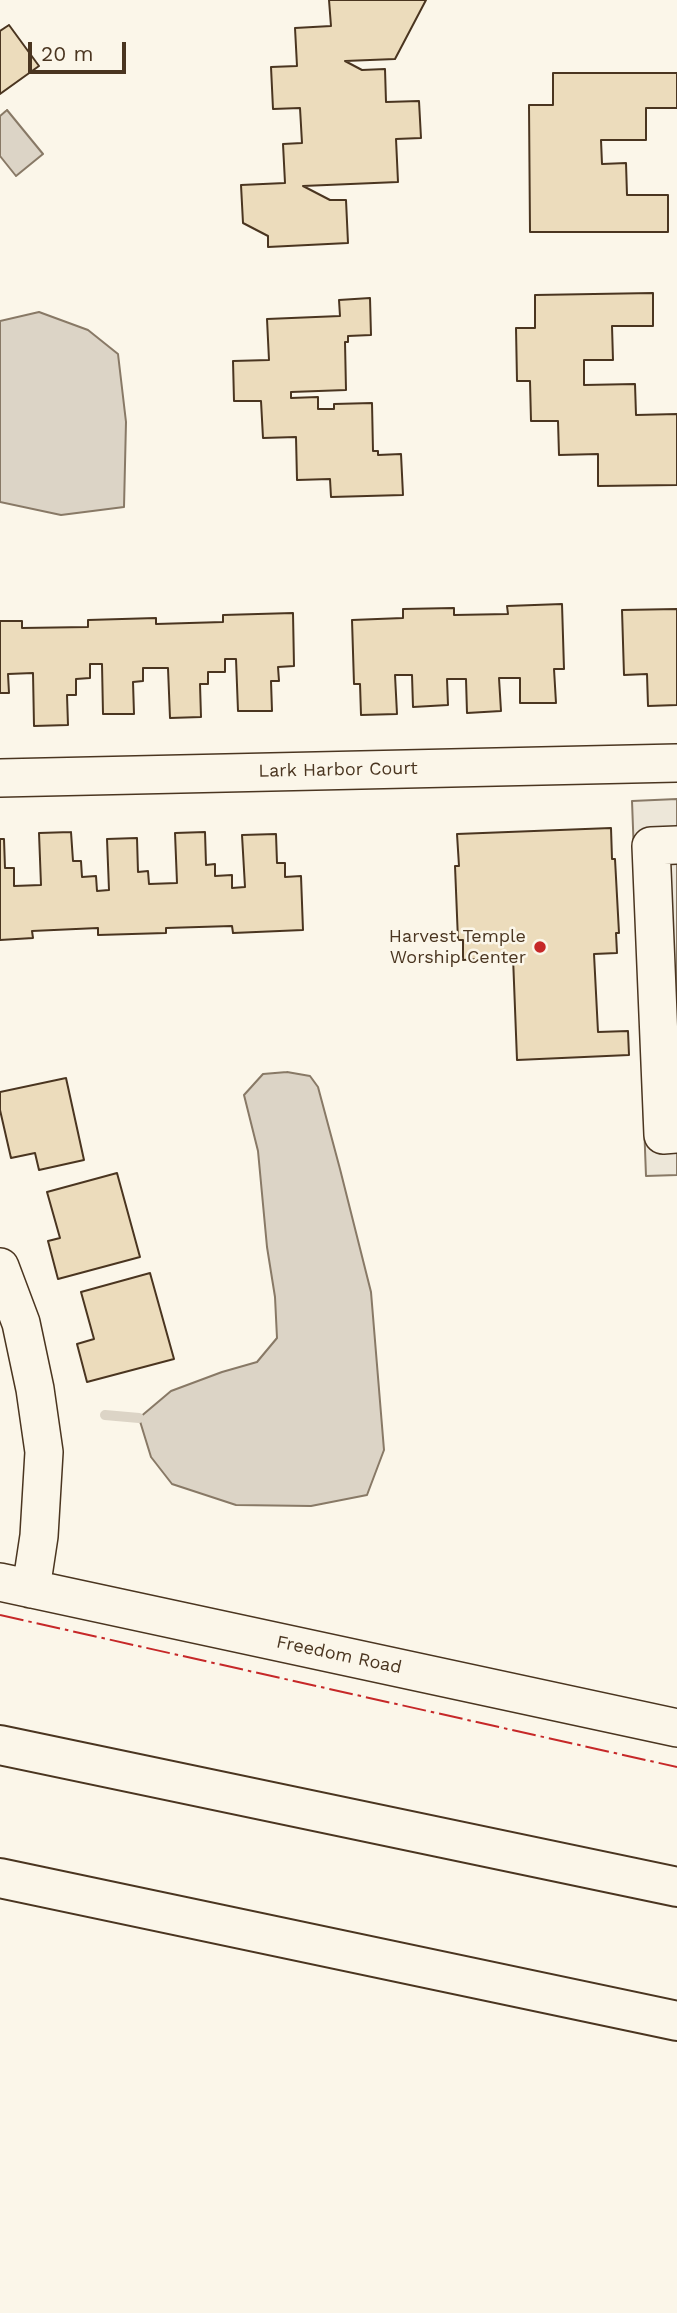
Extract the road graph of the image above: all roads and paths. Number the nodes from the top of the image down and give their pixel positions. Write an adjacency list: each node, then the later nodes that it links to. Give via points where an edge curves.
1 (677, 763): 2 (street, Lark Harbor Court)
2 (0, 778)
3 (677, 845): 4 (street, via 652,846 663,1135)
4 (677, 1134)
5 (0, 1268): 6 (street, via 21,1323 44,1452 40,1526)
6 (15, 1586): 7 (street, Freedom Road)
7 (677, 1728)
8 (0, 1745): 10 (highway)
9 (0, 1878): 11 (highway)
10 (677, 1887)
11 (677, 2021)

